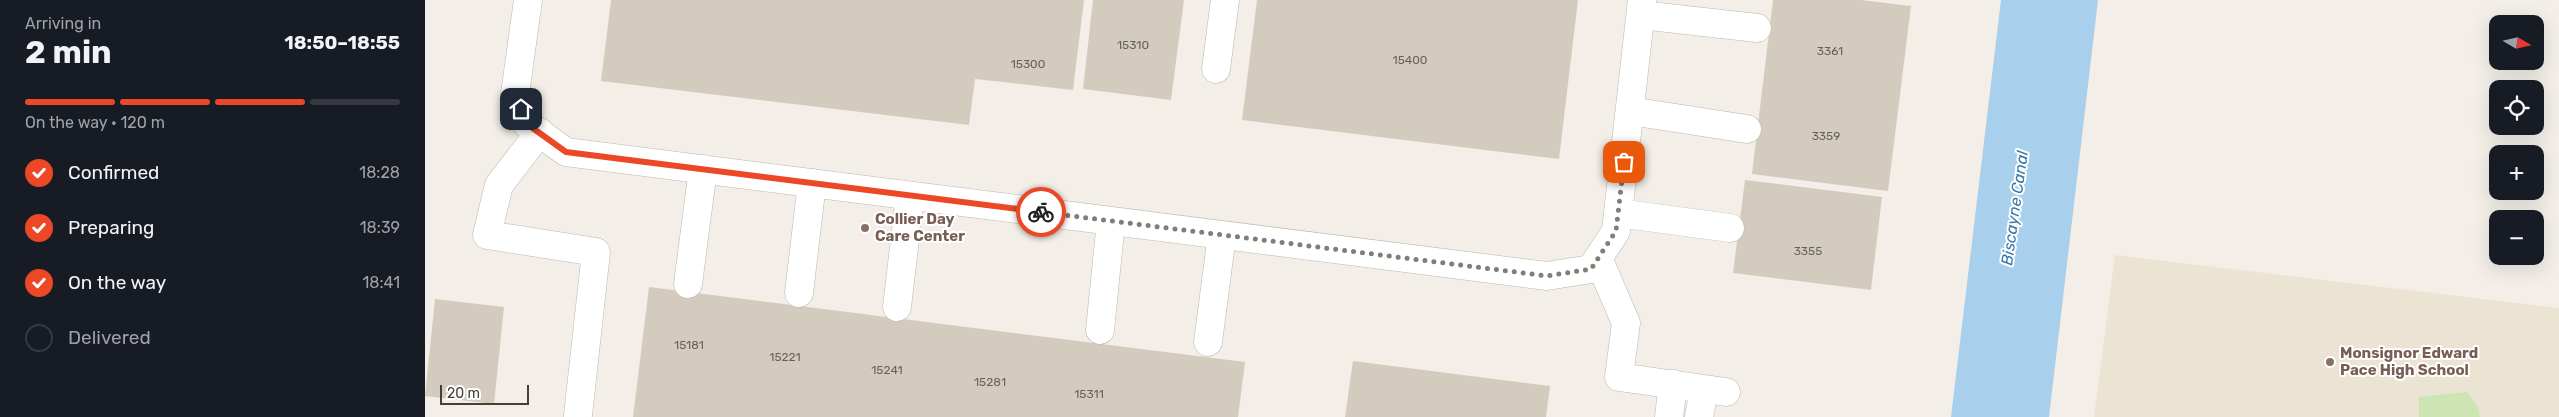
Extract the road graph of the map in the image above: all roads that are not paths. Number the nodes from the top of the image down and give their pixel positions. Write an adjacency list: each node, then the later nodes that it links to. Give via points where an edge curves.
1 (527, 0): 8 (street, via 515,94 527,124)
2 (1225, 0): 5 (street)
3 (1642, 7): 4 (street); 6 (street)
4 (1757, 28)
5 (1216, 69)
6 (1630, 111): 7 (street); 12 (street)
7 (1747, 129)
8 (540, 132): 9 (street, via 566,152); 23 (street, via 499,185 487,235 596,252)
9 (703, 169): 10 (street); 17 (street)
10 (812, 183): 11 (street); 18 (street)
11 (910, 196): 13 (street); 19 (street)
12 (1618, 213): 14 (street); 16 (street, via 1616,231)
13 (1111, 221): 15 (street); 20 (street)
14 (1731, 228)
15 (1222, 235): 16 (street, via 1547,276 1591,269); 21 (street)
16 (1598, 258): 22 (street, via 1626,323 1619,377)
17 (688, 284)
18 (799, 293)
19 (897, 307)
20 (1100, 330)
21 (1208, 342)
22 (1673, 384): 24 (street); 25 (street, via 1715,390)
23 (577, 415)
24 (1669, 417)
25 (1699, 417)

